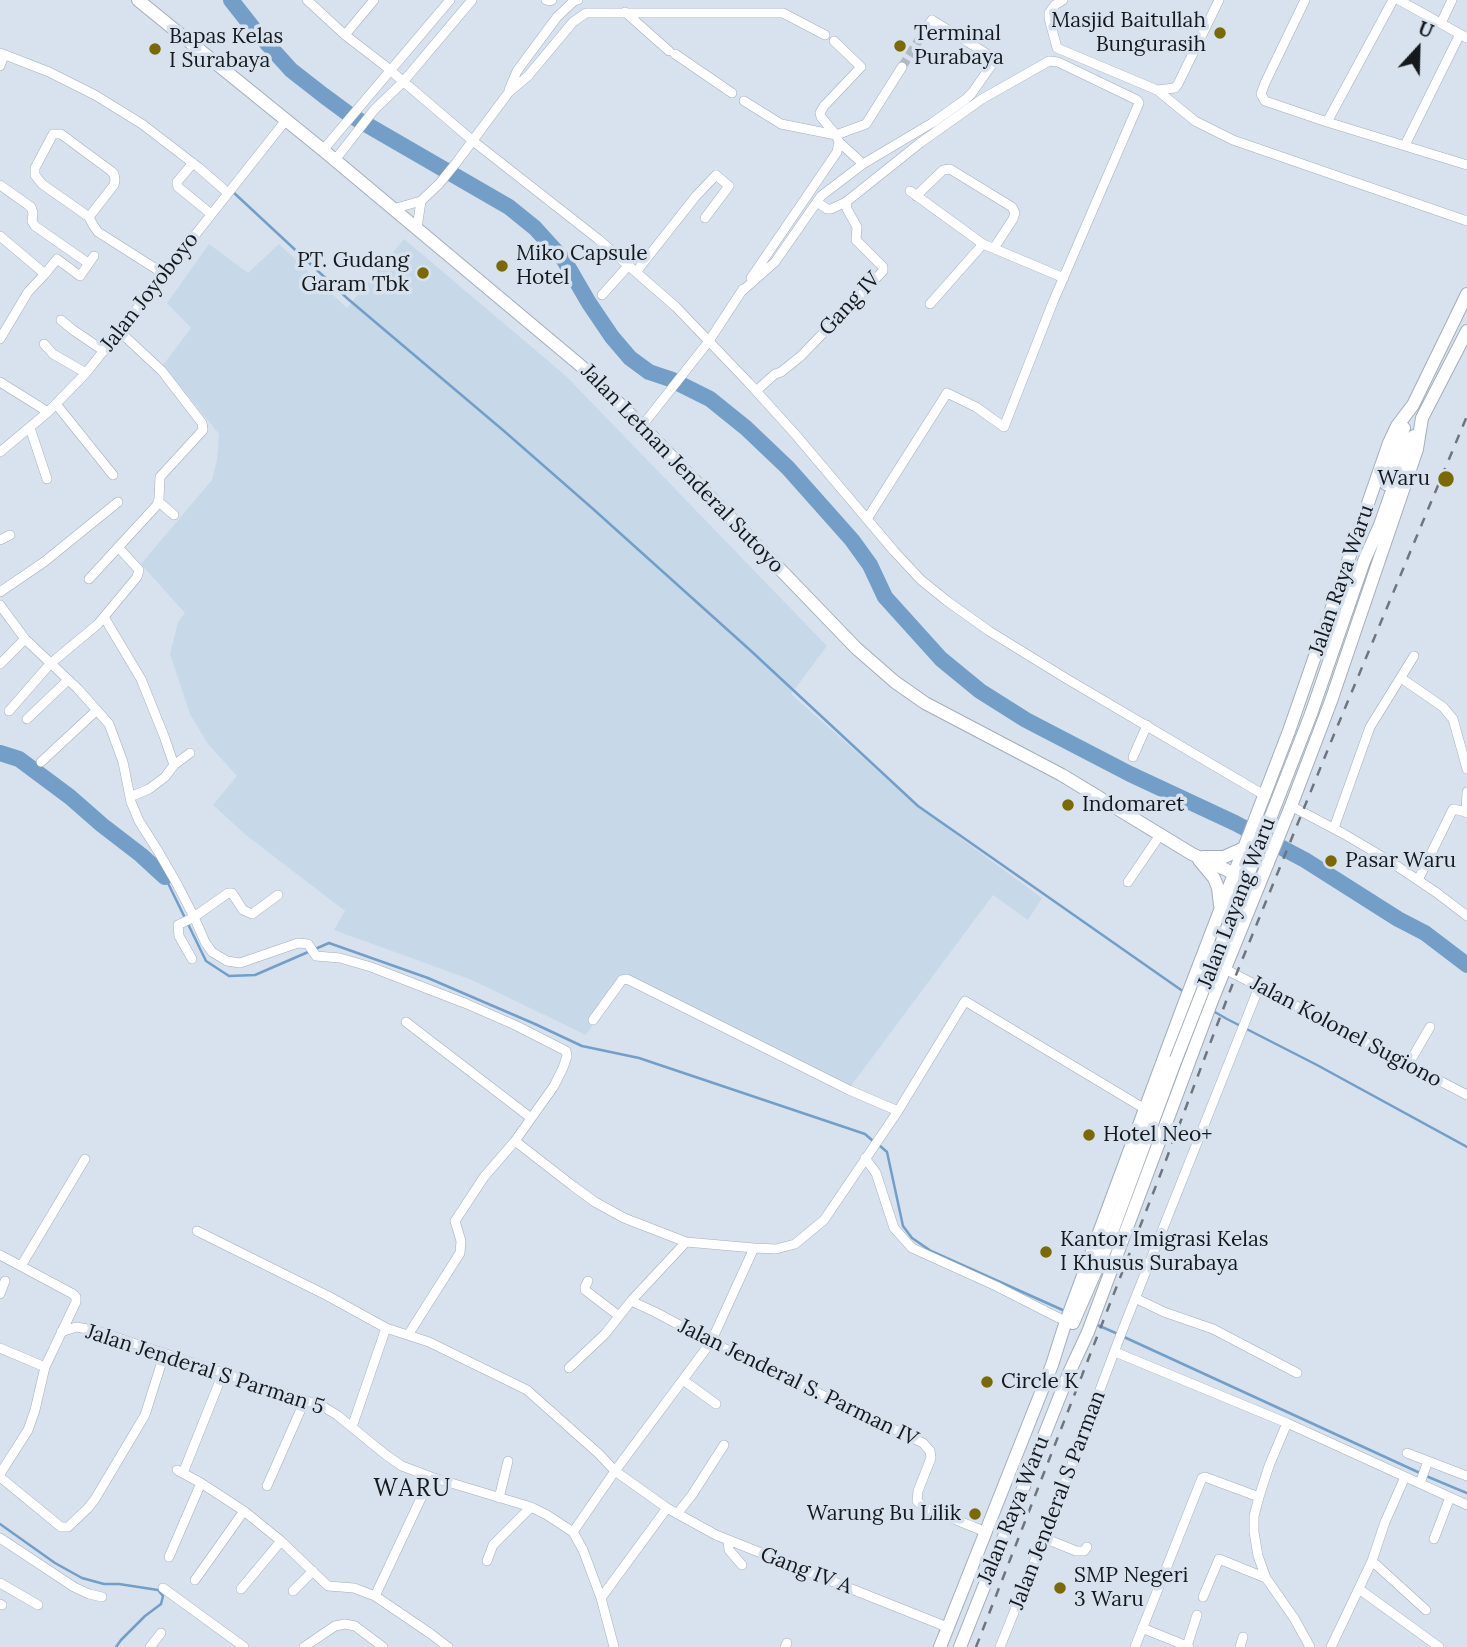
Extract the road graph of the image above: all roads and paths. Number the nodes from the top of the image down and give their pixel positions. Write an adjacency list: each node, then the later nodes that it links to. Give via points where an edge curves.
1 (138, 0): 37 (highway, Jalan Letnan Jenderal Sutoyo)
2 (307, 0): 18 (street)
3 (374, 0): 18 (street)
4 (450, 0): 17 (street)
5 (472, 0): 23 (street)
6 (546, 0): 7 (street)
7 (552, 0)
8 (578, 0): 32 (street, via 557,17 517,71)
9 (1063, 0): 27 (street, via 1049,13 1057,48)
10 (1219, 0): 31 (street, via 1178,84)
11 (1305, 0): 38 (street, via 1261,94 1268,104)
12 (1393, 0): 38 (street)
13 (1399, 0): 16 (street)
14 (1452, 0): 16 (street)
15 (625, 12): 19 (street, via 787,14); 32 (street, via 586,13); 33 (street, via 672,53)
16 (1441, 23): 21 (street)
17 (422, 32): 23 (street); 28 (street)
18 (345, 35): 28 (street)
19 (825, 35)
20 (922, 35): 45 (street, via 932,20 992,57 993,63 966,99)
21 (1463, 36): 41 (street)
22 (834, 41): 39 (street, via 861,67 820,113)
23 (435, 43): 29 (street)
24 (2, 54): 25 (street); 44 (street, via 95,95)
25 (0, 66)
26 (902, 67): 39 (street, via 866,124)
27 (1109, 69): 30 (street); 31 (street)
28 (390, 70): 29 (street); 35 (street)
29 (403, 82): 36 (street); 40 (street)
30 (1101, 82): 51 (street, via 1049,61 982,99); 64 (street, via 1139,105)
31 (1157, 90): 56 (street, via 1195,121 1233,140)
32 (509, 92): 40 (street)
33 (732, 93)
34 (744, 101): 39 (street, via 781,124)
35 (361, 104): 36 (street); 42 (street)
36 (372, 113): 43 (street)
37 (286, 120): 42 (highway, Jalan Letnan Jenderal Sutoyo); 48 (street, Jalan Joyoboyo)
38 (1327, 122): 46 (street)
39 (837, 138): 45 (street); 65 (street, via 837,152)
40 (473, 141): 49 (street); 61 (street)
41 (1407, 141)
42 (323, 150): 43 (highway, Jalan Letnan Jenderal Sutoyo)
43 (335, 160): 52 (highway, Jalan Letnan Jenderal Sutoyo)
44 (193, 163): 48 (street); 53 (street, via 178,187)
45 (863, 164): 50 (street)
46 (1467, 165)
47 (2, 191): 62 (street, via 33,209 35,226 91,260 79,276 57,259)
48 (229, 192): 53 (street, Jalan Joyoboyo)
49 (421, 201): 52 (street); 57 (street)
50 (817, 202): 51 (street, via 831,209); 65 (street, via 775,262)
51 (846, 202): 78 (street, Gang IV, via 857,227 856,240 883,271 801,356)
52 (393, 209): 57 (highway, Jalan Letnan Jenderal Sutoyo)
53 (211, 214): 63 (street, Jalan Joyoboyo)
54 (89, 218): 54 (street, via 114,184 114,174 61,134 52,134 35,175); 63 (street, via 98,232)
55 (705, 218): 61 (street, via 729,186 717,175)
56 (1467, 221)
57 (416, 228): 83 (highway, Jalan Letnan Jenderal Sutoyo, via 581,366)
58 (0, 236): 62 (street)
59 (983, 244): 60 (street); 60 (street, via 913,194 947,169 1012,207 1013,219); 68 (street)
60 (994, 248): 64 (street)
61 (632, 269): 67 (street); 73 (street)
62 (45, 274): 72 (street)
63 (164, 274): 70 (street, Jalan Joyoboyo)
64 (1064, 278): 91 (street, via 1003,426 947,393)
65 (741, 292): 73 (street)
66 (1467, 294): 80 (highway, Jalan Raya Waru)
67 (602, 295)
68 (930, 304)
69 (61, 320): 75 (street)
70 (119, 331): 75 (street, Jalan Joyoboyo); 89 (street, via 162,371 203,427 160,477)
71 (1467, 331): 82 (highway, Jalan Raya Waru)
72 (0, 339)
73 (709, 341): 78 (street); 83 (street)
74 (44, 344): 76 (street)
75 (103, 351): 76 (street, Jalan Joyoboyo)
76 (86, 373): 79 (street, Jalan Joyoboyo)
77 (0, 382): 81 (street)
78 (757, 391): 91 (street)
79 (56, 404): 81 (street, Jalan Joyoboyo); 86 (street)
80 (1413, 405): 95 (highway, Jalan Layang Waru, via 1372,523); 117 (highway, Jalan Raya Waru, via 1389,443)
81 (48, 412): 84 (street, Jalan Joyoboyo)
82 (1422, 418): 95 (highway, Jalan Layang Waru); 119 (highway, Jalan Raya Waru, via 1413,462)
83 (642, 426): 122 (highway, Jalan Letnan Jenderal Sutoyo, via 888,676 925,703 1062,775)
84 (30, 428): 85 (street, Jalan Joyoboyo); 87 (street)
85 (0, 452)
86 (113, 475)
87 (47, 479)
88 (118, 502): 97 (street)
89 (159, 502): 90 (street); 94 (street)
90 (174, 515)
91 (867, 519): 109 (street, via 921,580 947,601)
92 (10, 536): 93 (street)
93 (0, 540)
94 (118, 547): 96 (street); 99 (street, via 139,572)
95 (1364, 561): 158 (highway, Jalan Layang Waru, bridge, via 1311,714)
96 (89, 579)
97 (0, 592)
98 (0, 605): 100 (street)
99 (103, 617): 103 (street); 114 (street, via 141,679)
100 (25, 639): 102 (street); 103 (street)
101 (1414, 656): 104 (street)
102 (0, 664)
103 (50, 664): 105 (street); 107 (street)
104 (1401, 678): 111 (street, via 1443,707 1453,719); 121 (street, via 1370,727)
105 (68, 680): 106 (street); 108 (street)
106 (97, 710): 113 (street); 118 (street, via 115,738)
107 (9, 711)
108 (27, 719)
109 (1147, 726): 112 (street); 117 (street)
110 (190, 753): 114 (street)
111 (1466, 756): 115 (street)
112 (1133, 757)
113 (41, 762)
114 (174, 765): 118 (street)
115 (1467, 769)
116 (1467, 792): 120 (street)
117 (1264, 795): 123 (highway, Jalan Raya Waru)
118 (130, 800): 133 (street)
119 (1291, 806): 121 (street); 125 (highway, Jalan Raya Waru)
120 (1466, 813): 127 (street, via 1452,809)
121 (1334, 828): 127 (street)
122 (1160, 835): 124 (highway, Jalan Letnan Jenderal Sutoyo); 128 (street)
123 (1243, 850): 124 (highway, via 1214,858); 125 (highway, via 1243,863 1254,869); 126 (highway, Jalan Raya Waru)
124 (1192, 854): 126 (highway, Jalan Letnan Jenderal Sutoyo); 131 (highway, via 1214,878)
125 (1268, 863): 129 (highway, Jalan Raya Waru)
126 (1234, 874): 129 (highway, Jalan Letnan Jenderal Sutoyo); 131 (highway, Jalan Raya Waru)
127 (1418, 880): 132 (street)
128 (1128, 882)
129 (1259, 885): 135 (highway, Jalan Raya Waru)
130 (278, 895): 133 (street, via 252,914 228,893)
131 (1220, 909): 142 (highway, Jalan Raya Waru)
132 (1467, 916)
133 (189, 919): 134 (street, via 177,928); 144 (street, via 212,952 228,961 246,962 308,944 317,956 371,967 467,1004 565,1050 563,1068)
134 (192, 959)
135 (1225, 969): 136 (street, Jalan Kolonel Sugiono); 158 (highway, Jalan Raya Waru)
136 (1259, 987): 140 (street, Jalan Kolonel Sugiono); 156 (street, Jalan Jenderal S Parman)
137 (593, 1020): 143 (street, via 627,979)
138 (406, 1023): 144 (street)
139 (1430, 1027): 140 (street)
140 (1408, 1065): 141 (street, Jalan Kolonel Sugiono)
141 (1467, 1095)
142 (1145, 1109): 143 (street, via 965,1001); 158 (highway, Jalan Raya Waru)
143 (898, 1111): 146 (street)
144 (531, 1118): 145 (street)
145 (515, 1141): 149 (street, via 595,1202); 163 (street, via 455,1221 460,1253)
146 (868, 1154): 150 (street, via 824,1220 811,1231 795,1244); 160 (street, via 894,1228 912,1248)
147 (85, 1159): 152 (street)
148 (197, 1231): 161 (street, Gang IV A)
149 (687, 1242): 150 (street); 157 (street)
150 (754, 1248): 164 (street)
151 (0, 1255): 152 (street)
152 (21, 1266): 162 (street, via 75,1295)
153 (5, 1281): 155 (street)
154 (588, 1281): 159 (street, via 585,1290)
155 (0, 1294)
156 (1136, 1299): 166 (street, Jalan Jenderal S Parman); 171 (street, via 1213,1329)
157 (631, 1301): 159 (street); 164 (street, Jalan Jenderal S. Parman IV)
158 (1082, 1314): 160 (highway, Jalan Layang Waru)
159 (619, 1316): 169 (street)
160 (1073, 1326): 198 (highway, Jalan Layang Waru, via 1052,1365); 236 (highway, Jalan Raya Waru, via 1069,1373)
161 (386, 1328): 163 (street, Gang IV A); 176 (street)
162 (61, 1332): 167 (street, Jalan Jenderal S Parman 5, via 82,1328); 168 (street)
163 (408, 1335): 181 (street, Gang IV A, via 527,1390)
164 (711, 1342): 172 (street); 198 (street, Jalan Jenderal S. Parman IV, via 923,1443 932,1458 917,1501)
165 (0, 1348): 168 (street)
166 (1116, 1348): 175 (street); 200 (street, Jalan Jenderal S Parman)
167 (164, 1354): 170 (street, Jalan Jenderal S Parman 5); 182 (street, via 145,1415 89,1508 68,1527 61,1527)
168 (45, 1367): 182 (street, via 28,1430)
169 (569, 1368)
170 (223, 1373): 173 (street, Jalan Jenderal S Parman 5); 187 (street, via 180,1472)
171 (1297, 1373)
172 (682, 1380): 174 (street); 181 (street)
173 (305, 1400): 176 (street, Jalan Jenderal S Parman 5); 188 (street)
174 (716, 1404)
175 (1287, 1423): 185 (street); 189 (street)
176 (352, 1427): 184 (street, Jalan Jenderal S Parman 5, via 402,1466)
177 (724, 1445): 196 (street)
178 (1407, 1453): 180 (street)
179 (508, 1461): 191 (street)
180 (1427, 1464): 183 (street); 186 (street)
181 (615, 1471): 194 (street, Gang IV A); 197 (street)
182 (0, 1475)
183 (1467, 1476)
184 (430, 1477): 191 (street, Jalan Jenderal S Parman 5); 217 (street)
185 (1405, 1477): 186 (street); 207 (street)
186 (1421, 1480): 190 (street)
187 (201, 1483): 195 (street); 205 (street)
188 (267, 1486)
189 (1259, 1497): 210 (street, via 1254,1532); 225 (street, via 1202,1478)
190 (1450, 1497): 192 (street); 201 (street)
191 (499, 1498): 193 (street, Jalan Jenderal S Parman 5)
192 (1467, 1500)
193 (531, 1507): 197 (street, Jalan Jenderal S Parman 5); 206 (street, via 493,1545)
194 (667, 1508): 196 (street, Gang IV A); 220 (street)
195 (244, 1511): 202 (street); 211 (street)
196 (677, 1514): 203 (street, Gang IV A)
197 (573, 1532): 220 (street)
198 (986, 1532): 224 (highway, Jalan Layang Waru)
199 (0, 1538): 218 (street, via 74,1587)
200 (1044, 1538): 204 (street, via 1076,1551); 237 (street, Jalan Jenderal S Parman)
201 (1434, 1539)
202 (281, 1541): 209 (street); 214 (street)
203 (728, 1541): 208 (street, via 729,1550); 224 (street, Gang IV A)
204 (1087, 1547)
205 (169, 1557)
206 (487, 1561)
207 (1372, 1561): 215 (street); 222 (street)
208 (742, 1565)
209 (313, 1571): 216 (street); 217 (street, via 328,1586)
210 (1266, 1578): 219 (street, via 1219,1559); 241 (street)
211 (195, 1580)
212 (0, 1583): 221 (street)
213 (163, 1588): 230 (street)
214 (241, 1589)
215 (1359, 1589): 228 (street); 242 (street)
216 (293, 1591)
217 (375, 1596): 233 (street)
218 (102, 1597)
219 (1203, 1597)
220 (601, 1598): 234 (street)
221 (38, 1605)
222 (1426, 1610)
223 (1197, 1615): 239 (street)
224 (947, 1627): 235 (highway, Jalan Layang Waru)
225 (1142, 1629): 238 (street); 239 (street)
226 (161, 1633): 229 (street)
227 (1243, 1637): 240 (street)
228 (1335, 1645)
229 (149, 1647)
230 (244, 1647)
231 (303, 1647): 232 (street, via 345,1623)
232 (383, 1647)
233 (448, 1647)
234 (614, 1647)
235 (940, 1647)
236 (960, 1647)
237 (1000, 1647)
238 (1135, 1647)
239 (1188, 1647)
240 (1240, 1647)
241 (1310, 1647)
242 (1439, 1647)

